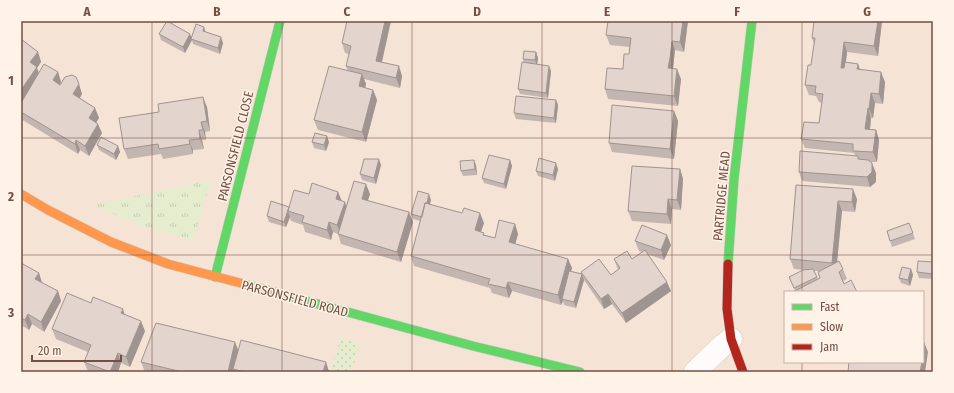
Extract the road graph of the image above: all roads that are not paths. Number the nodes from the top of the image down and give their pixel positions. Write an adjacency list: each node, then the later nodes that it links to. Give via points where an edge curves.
1 (280, 21): 4 (street, PARSONSFIELD CLOSE)
2 (752, 21): 5 (street, PARTRIDGE MEAD, via 734,179 727,278 727,309)
3 (21, 194): 4 (street, PARSONSFIELD ROAD, via 111,242 168,264)
4 (215, 276): 6 (street, PARSONSFIELD ROAD, via 473,346)
5 (731, 339): 7 (street); 8 (street, PARTRIDGE MEAD)
6 (580, 372)
7 (695, 372)
8 (743, 372)

